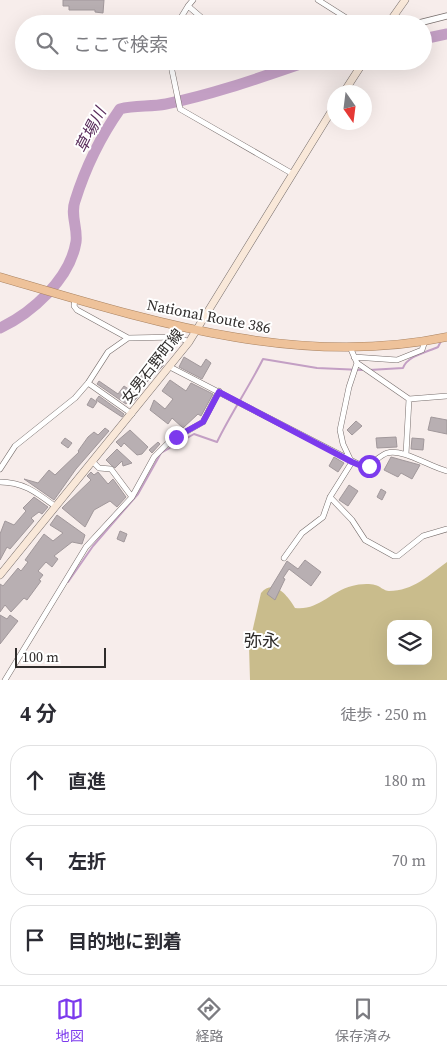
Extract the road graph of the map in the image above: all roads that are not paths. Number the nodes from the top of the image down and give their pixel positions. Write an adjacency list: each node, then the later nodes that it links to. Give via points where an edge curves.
1 (193, 0): 4 (street)
2 (318, 0): 7 (street)
3 (405, 0): 8 (main road)
4 (188, 6): 5 (street); 6 (street)
5 (182, 15)
6 (198, 15)
7 (342, 15)
8 (394, 15)
9 (447, 16): 10 (street)
10 (432, 20)
11 (171, 70): 15 (street, via 180,109)
12 (358, 70): 13 (main road)
13 (349, 85)
14 (327, 118): 15 (main road, 女男石野町線)
15 (293, 174): 18 (main road, 女男石野町線)
16 (0, 277): 17 (highway, National Route 386)
17 (76, 300): 18 (highway, National Route 386); 20 (street, via 74,306 77,310)
18 (198, 330): 22 (main road, 女男石野町線); 23 (highway, National Route 386, via 258,342)
19 (447, 337): 21 (highway, National Route 386)
20 (128, 338): 22 (street, via 178,337); 27 (street, via 108,352)
21 (426, 341): 23 (highway, National Route 386); 24 (street, via 422,350 397,360)
22 (189, 342): 26 (main road, 女男石野町線)
23 (350, 347): 24 (street)
24 (354, 357): 25 (street)
25 (357, 363): 30 (street); 34 (street, via 340,430)
26 (170, 367): 28 (street); 31 (main road, 女男石野町線)
27 (88, 383): 31 (street); 35 (street, via 64,408 16,446)
28 (219, 392): 34 (street); 38 (street, via 203,422 170,441 154,457)
29 (447, 396): 30 (street)
30 (409, 399): 32 (street)
31 (132, 414): 33 (main road, 女男石野町線)
32 (406, 454): 34 (street, via 389,452 364,467); 36 (street)
33 (93, 462): 38 (street, via 99,468 111,469); 40 (main road, 女男石野町線)
34 (352, 462): 39 (street)
35 (0, 469)
36 (447, 471)
37 (0, 482): 40 (street, via 31,488)
38 (132, 497): 44 (street, via 86,547)
39 (330, 497): 41 (street, via 352,520 365,540 394,556 423,536); 42 (street, via 323,517 302,533)
40 (56, 508): 43 (main road, 女男石野町線)
41 (447, 530)
42 (284, 558)
43 (0, 575)
44 (5, 680)

